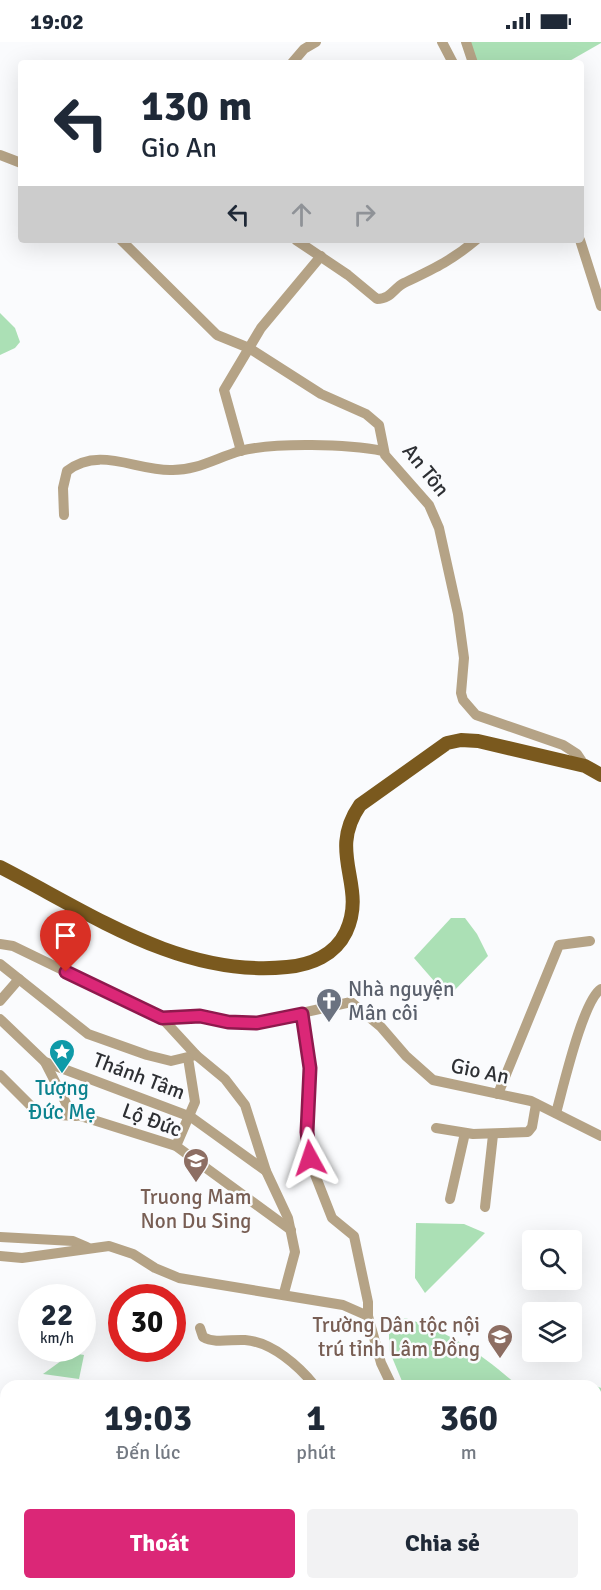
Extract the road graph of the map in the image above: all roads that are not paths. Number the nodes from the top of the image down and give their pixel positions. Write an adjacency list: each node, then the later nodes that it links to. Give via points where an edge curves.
1 (316, 42): 4 (street)
2 (442, 42): 5 (street)
3 (466, 42): 6 (street)
4 (295, 60)
5 (451, 60)
6 (472, 60)
7 (0, 155): 8 (street)
8 (18, 162)
9 (124, 243): 15 (street, An Tôn, via 217,335)
10 (301, 243): 13 (street)
11 (472, 243): 13 (street, via 446,264 401,284 382,299)
12 (581, 243): 14 (street)
13 (321, 256): 15 (street)
14 (601, 306)
15 (249, 348): 16 (street, via 224,390); 17 (street, An Tôn, via 321,394 374,420 382,430)
16 (241, 451): 17 (street, via 353,446); 18 (street, via 211,464 170,470 100,458 80,464 67,471 63,481)
17 (383, 451): 19 (street, An Tôn, via 429,505 440,528 464,658 463,700 476,715 564,745)
18 (64, 515)
19 (585, 766): 20 (main road, An Tôn); 21 (main road, via 478,741 447,743 360,805 345,835 353,897 350,920 333,949 302,965 235,967 176,955)
20 (601, 775)
21 (0, 867)
22 (590, 940): 34 (street, via 559,945)
23 (0, 944): 29 (street, via 22,950)
24 (0, 964): 25 (street)
25 (19, 980): 27 (street); 31 (street, via 88,1034 171,1061)
26 (601, 989): 36 (street, via 592,997 585,1014)
27 (0, 1001)
28 (302, 1014): 29 (street, Gio An, via 257,1023 200,1016); 34 (street, Gio An, via 351,1002 433,1080); 52 (street, via 310,1068 307,1132 312,1167 332,1218 354,1236)
29 (162, 1018): 31 (street)
30 (0, 1019): 32 (street, Thánh Tâm)
31 (192, 1056): 38 (street, via 195,1102); 44 (street, via 225,1079 244,1105)
32 (45, 1062): 37 (street, via 66,1108); 38 (street, Thánh Tâm)
33 (0, 1075): 37 (street, Lộ Đức, via 39,1114)
34 (498, 1095): 35 (street, Gio An)
35 (536, 1104): 36 (street, Gio An); 41 (street, via 528,1132)
36 (556, 1113): 42 (street, Gio An)
37 (79, 1116): 43 (street, Lộ Đức)
38 (191, 1117): 43 (street); 44 (street, Thánh Tâm)
39 (436, 1128): 40 (street)
40 (465, 1133): 41 (street); 45 (street)
41 (493, 1135): 46 (street)
42 (601, 1136)
43 (176, 1146): 47 (street, Lộ Đức)
44 (266, 1172): 47 (street)
45 (450, 1199)
46 (485, 1207)
47 (291, 1230): 51 (street, via 294,1252)
48 (0, 1237): 49 (street, via 73,1241)
49 (87, 1247): 50 (street, via 22,1258); 51 (street, via 120,1249 179,1278)
50 (0, 1256)
51 (285, 1293): 52 (street, via 343,1305)
52 (368, 1316): 55 (street)
53 (200, 1328): 54 (street, via 203,1337 210,1340 259,1343 297,1366)
54 (310, 1380)
55 (389, 1380)

